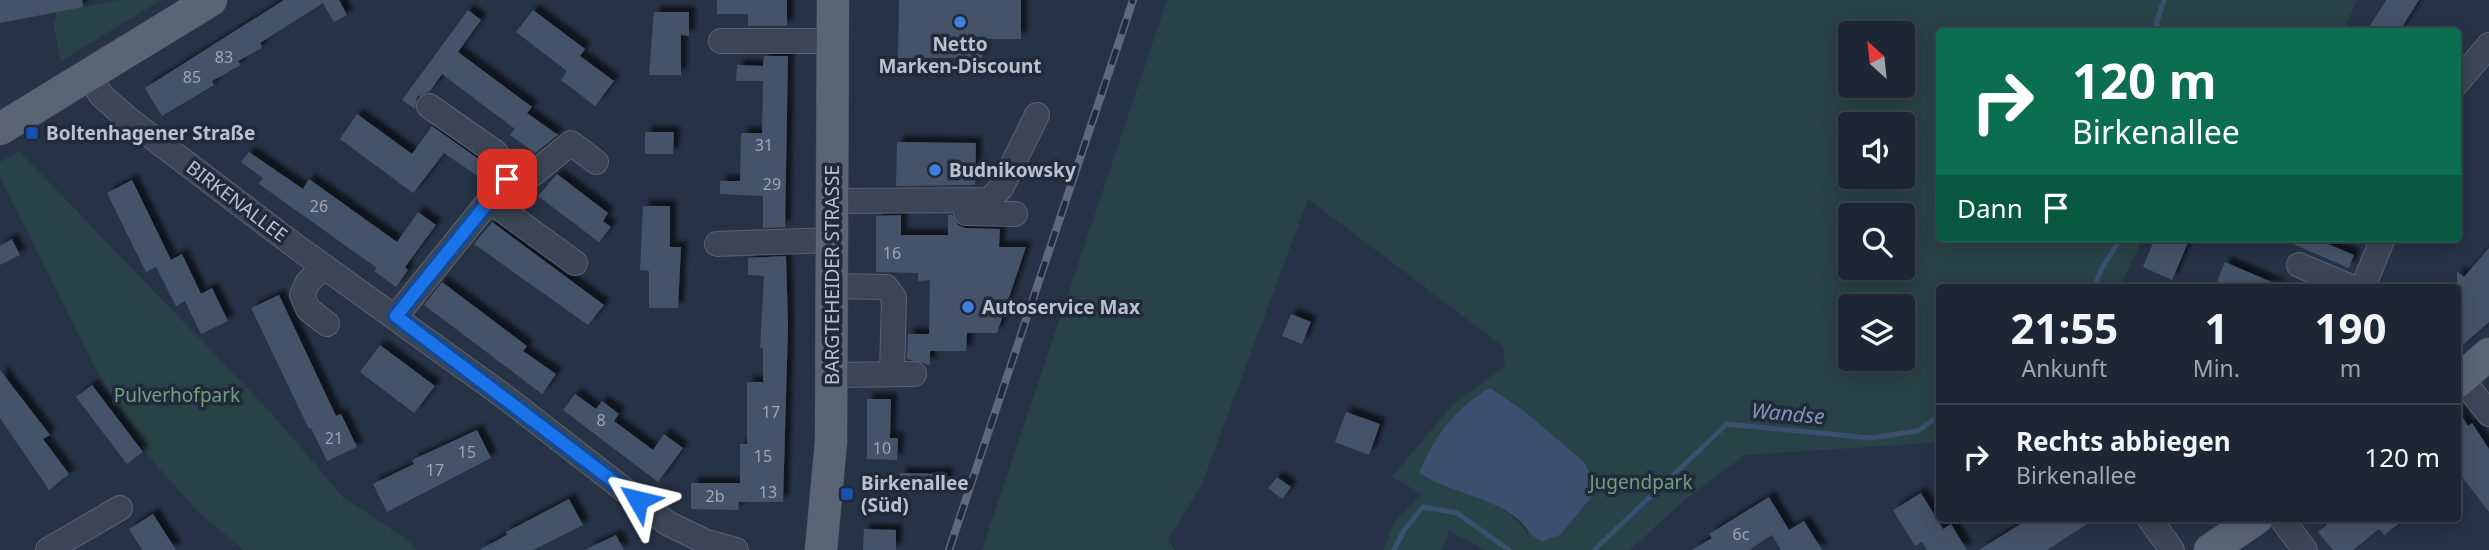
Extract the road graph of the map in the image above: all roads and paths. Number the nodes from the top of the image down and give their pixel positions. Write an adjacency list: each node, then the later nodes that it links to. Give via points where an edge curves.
1 (211, 0): 6 (main road)
2 (833, 0): 4 (main road, BARGTEHEIDER STRASSE)
3 (721, 41): 4 (street)
4 (832, 41): 14 (main road, BARGTEHEIDER STRASSE)
5 (2489, 45): 7 (street)
6 (88, 76): 10 (main road); 21 (street, BIRKENALLEE, via 127,118)
7 (2461, 78)
8 (429, 106): 12 (street, via 496,153)
9 (1037, 116): 14 (street, via 1001,188 989,200)
10 (0, 129)
11 (596, 162): 12 (street, via 571,143 533,174)
12 (507, 179): 13 (street)
13 (489, 201): 19 (street); 25 (street)
14 (832, 205): 15 (street); 16 (main road, BARGTEHEIDER STRASSE)
15 (1015, 214)
16 (832, 240): 18 (street); 24 (main road, BARGTEHEIDER STRASSE)
17 (2381, 242): 23 (street)
18 (717, 244)
19 (575, 263)
20 (2299, 265): 22 (street)
21 (324, 266): 25 (street, BIRKENALLEE); 26 (street, via 302,295 308,309)
22 (2344, 284)
23 (2364, 284)
24 (832, 286): 28 (main road, BARGTEHEIDER STRASSE); 28 (street, via 886,287 891,291 903,374)
25 (396, 316): 37 (street, BIRKENALLEE, via 667,523)
26 (327, 324)
27 (2489, 354): 29 (main road)
28 (832, 374): 38 (main road, BARGTEHEIDER STRASSE)
29 (2461, 378)
30 (2461, 382): 31 (street)
31 (2489, 414)
32 (120, 508): 36 (street)
33 (2152, 522): 39 (street)
34 (2244, 522): 40 (main road)
35 (2284, 522): 41 (street)
36 (48, 550)
37 (736, 550)
38 (821, 550)
39 (2172, 550)
40 (2210, 550)
41 (2305, 550)

